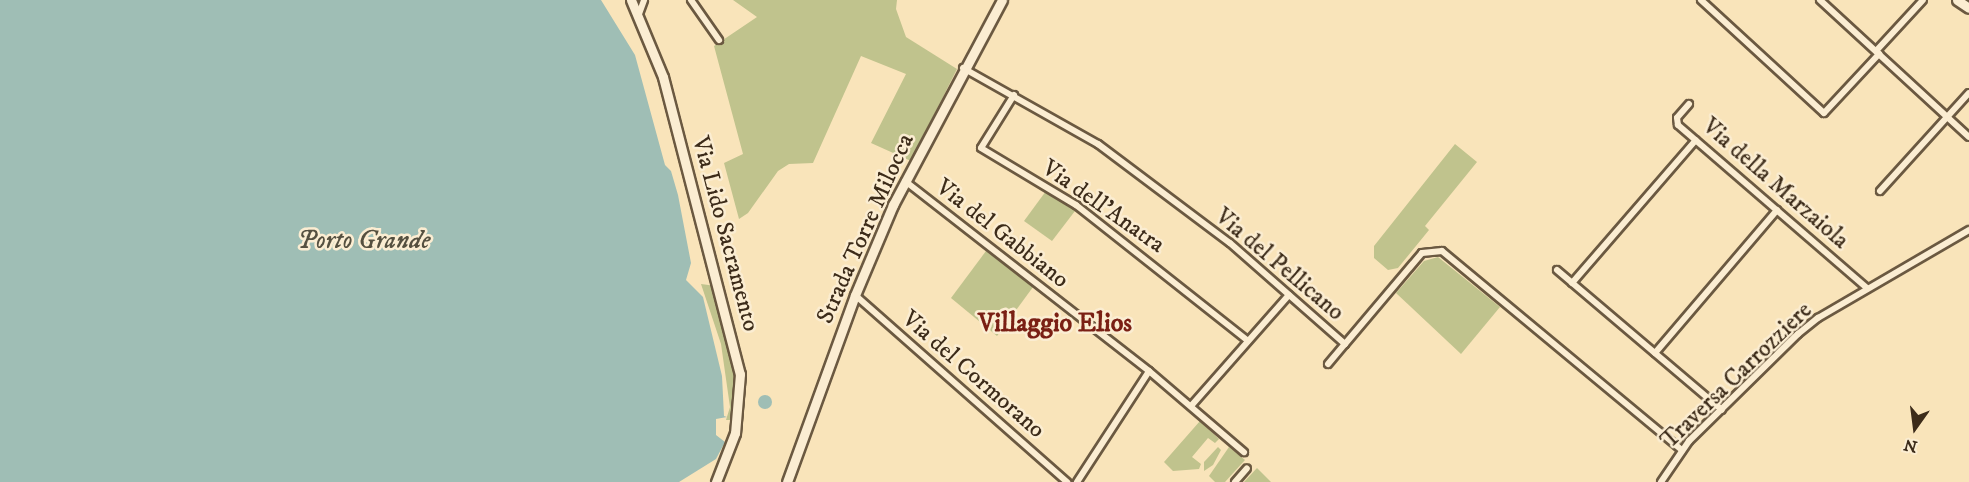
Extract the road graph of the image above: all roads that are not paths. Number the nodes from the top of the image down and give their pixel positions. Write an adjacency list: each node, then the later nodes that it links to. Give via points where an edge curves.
1 (632, 0): 10 (street, Via Lido Sacramento)
2 (644, 0): 10 (street)
3 (692, 0): 11 (street)
4 (1002, 0): 13 (street, Strada Torre Milocca)
5 (1701, 0): 12 (street, via 1824,113)
6 (1820, 0): 12 (street)
7 (1923, 0): 12 (street)
8 (1957, 0): 9 (street)
9 (1969, 8)
10 (639, 14): 39 (street, Via Lido Sacramento, via 663,78 740,375 735,433)
11 (719, 39)
12 (1877, 53): 17 (street)
13 (963, 68): 15 (street, Via del Pellicano); 20 (street, Strada Torre Milocca)
14 (1969, 93): 17 (street)
15 (1014, 95): 28 (street, Via del Pellicano, via 1098,144 1230,243); 29 (street, Via dell'Anatra, via 981,148 1076,205)
16 (1689, 104): 19 (street, Via della Marzaiola, via 1677,118 1678,126)
17 (1947, 117): 18 (street); 21 (street)
18 (1969, 137)
19 (1696, 140): 22 (street, Via della Marzaiola); 25 (street)
20 (905, 182): 27 (street, Strada Torre Milocca); 33 (street, Via del Gabbiano)
21 (1880, 191)
22 (1777, 210): 26 (street, Via della Marzaiola); 31 (street)
23 (1969, 230): 26 (street, Traversa Carrozziere)
24 (1557, 270): 25 (street)
25 (1572, 283): 31 (street)
26 (1867, 288): 35 (street, Traversa Carrozziere, via 1798,334)
27 (855, 294): 40 (street, Strada Torre Milocca); 41 (street, Via del Cormorano)
28 (1289, 295): 29 (street); 30 (street, Via del Pellicano)
29 (1248, 341): 34 (street)
30 (1345, 344): 32 (street); 36 (street, Via del Pellicano, via 1422,253 1442,251)
31 (1655, 353): 35 (street)
32 (1328, 364)
33 (1149, 371): 34 (street, Via del Gabbiano); 42 (street)
34 (1191, 406): 37 (street, Via del Gabbiano)
35 (1722, 410): 36 (street, Traversa Carrozziere)
36 (1682, 450): 44 (street, Traversa Carrozziere)
37 (1244, 452)
38 (1247, 468): 43 (street)
39 (716, 482)
40 (786, 482)
41 (1067, 482)
42 (1077, 482)
43 (1235, 482)
44 (1661, 482)

